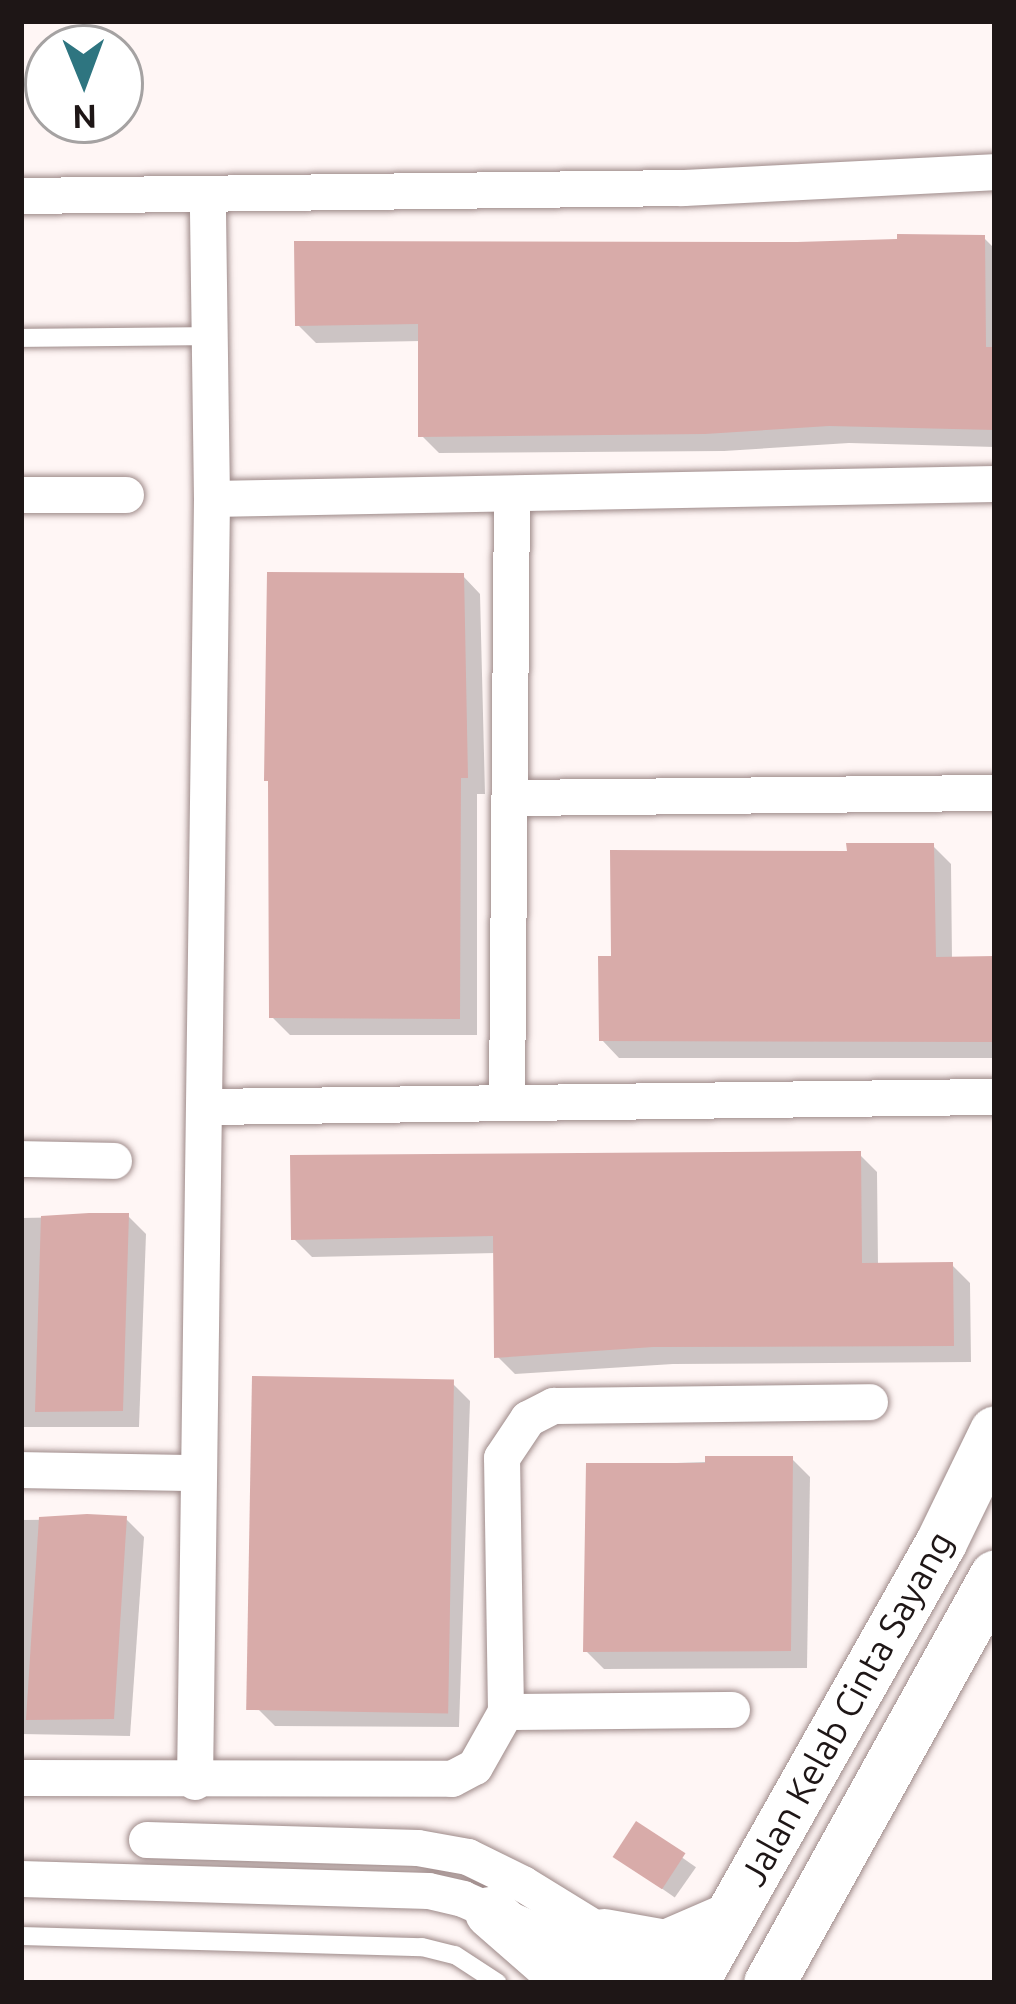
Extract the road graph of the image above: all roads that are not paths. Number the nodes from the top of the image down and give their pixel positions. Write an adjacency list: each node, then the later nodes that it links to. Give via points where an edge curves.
1 (995, 172): 3 (street, via 683,188)
2 (21, 196): 3 (street)
3 (208, 196): 4 (street)
4 (209, 336): 5 (lane); 10 (street)
5 (21, 338)
6 (995, 484): 8 (street)
7 (21, 494): 9 (street)
8 (512, 494): 10 (street); 12 (street)
9 (126, 495)
10 (212, 499): 15 (street)
11 (995, 793): 12 (street)
12 (513, 798): 14 (street)
13 (995, 1097): 14 (street)
14 (507, 1103): 15 (street)
15 (205, 1107): 21 (street)
16 (21, 1159): 17 (street)
17 (114, 1161)
18 (870, 1402): 24 (street, via 554,1406 528,1419 502,1458)
19 (995, 1432): 33 (main road, Jalan Kelab Cinta Sayang)
20 (21, 1470): 21 (street)
21 (198, 1473): 27 (street)
22 (995, 1576): 41 (main road, Jalan Kelab Cinta Sayang)
23 (731, 1710): 24 (street)
24 (506, 1712): 27 (street, via 475,1767 452,1779)
25 (21, 1778): 26 (street)
26 (143, 1781): 27 (street); 28 (street)
27 (205, 1782): 29 (street)
28 (147, 1840): 29 (street); 31 (street)
29 (220, 1845): 34 (street, via 441,1850 497,1870)
30 (21, 1879): 31 (street)
31 (148, 1880): 32 (street, via 429,1891)
32 (490, 1912): 37 (main road); 38 (street)
33 (728, 1918): 34 (main road, via 667,1945); 40 (main road, Jalan Kelab Cinta Sayang)
34 (604, 1934): 39 (street)
35 (21, 1936): 36 (lane, via 422,1947 455,1955)
36 (498, 1983)
37 (571, 1983)
38 (619, 1983)
39 (659, 1983)
40 (692, 1983)
41 (769, 1983)

